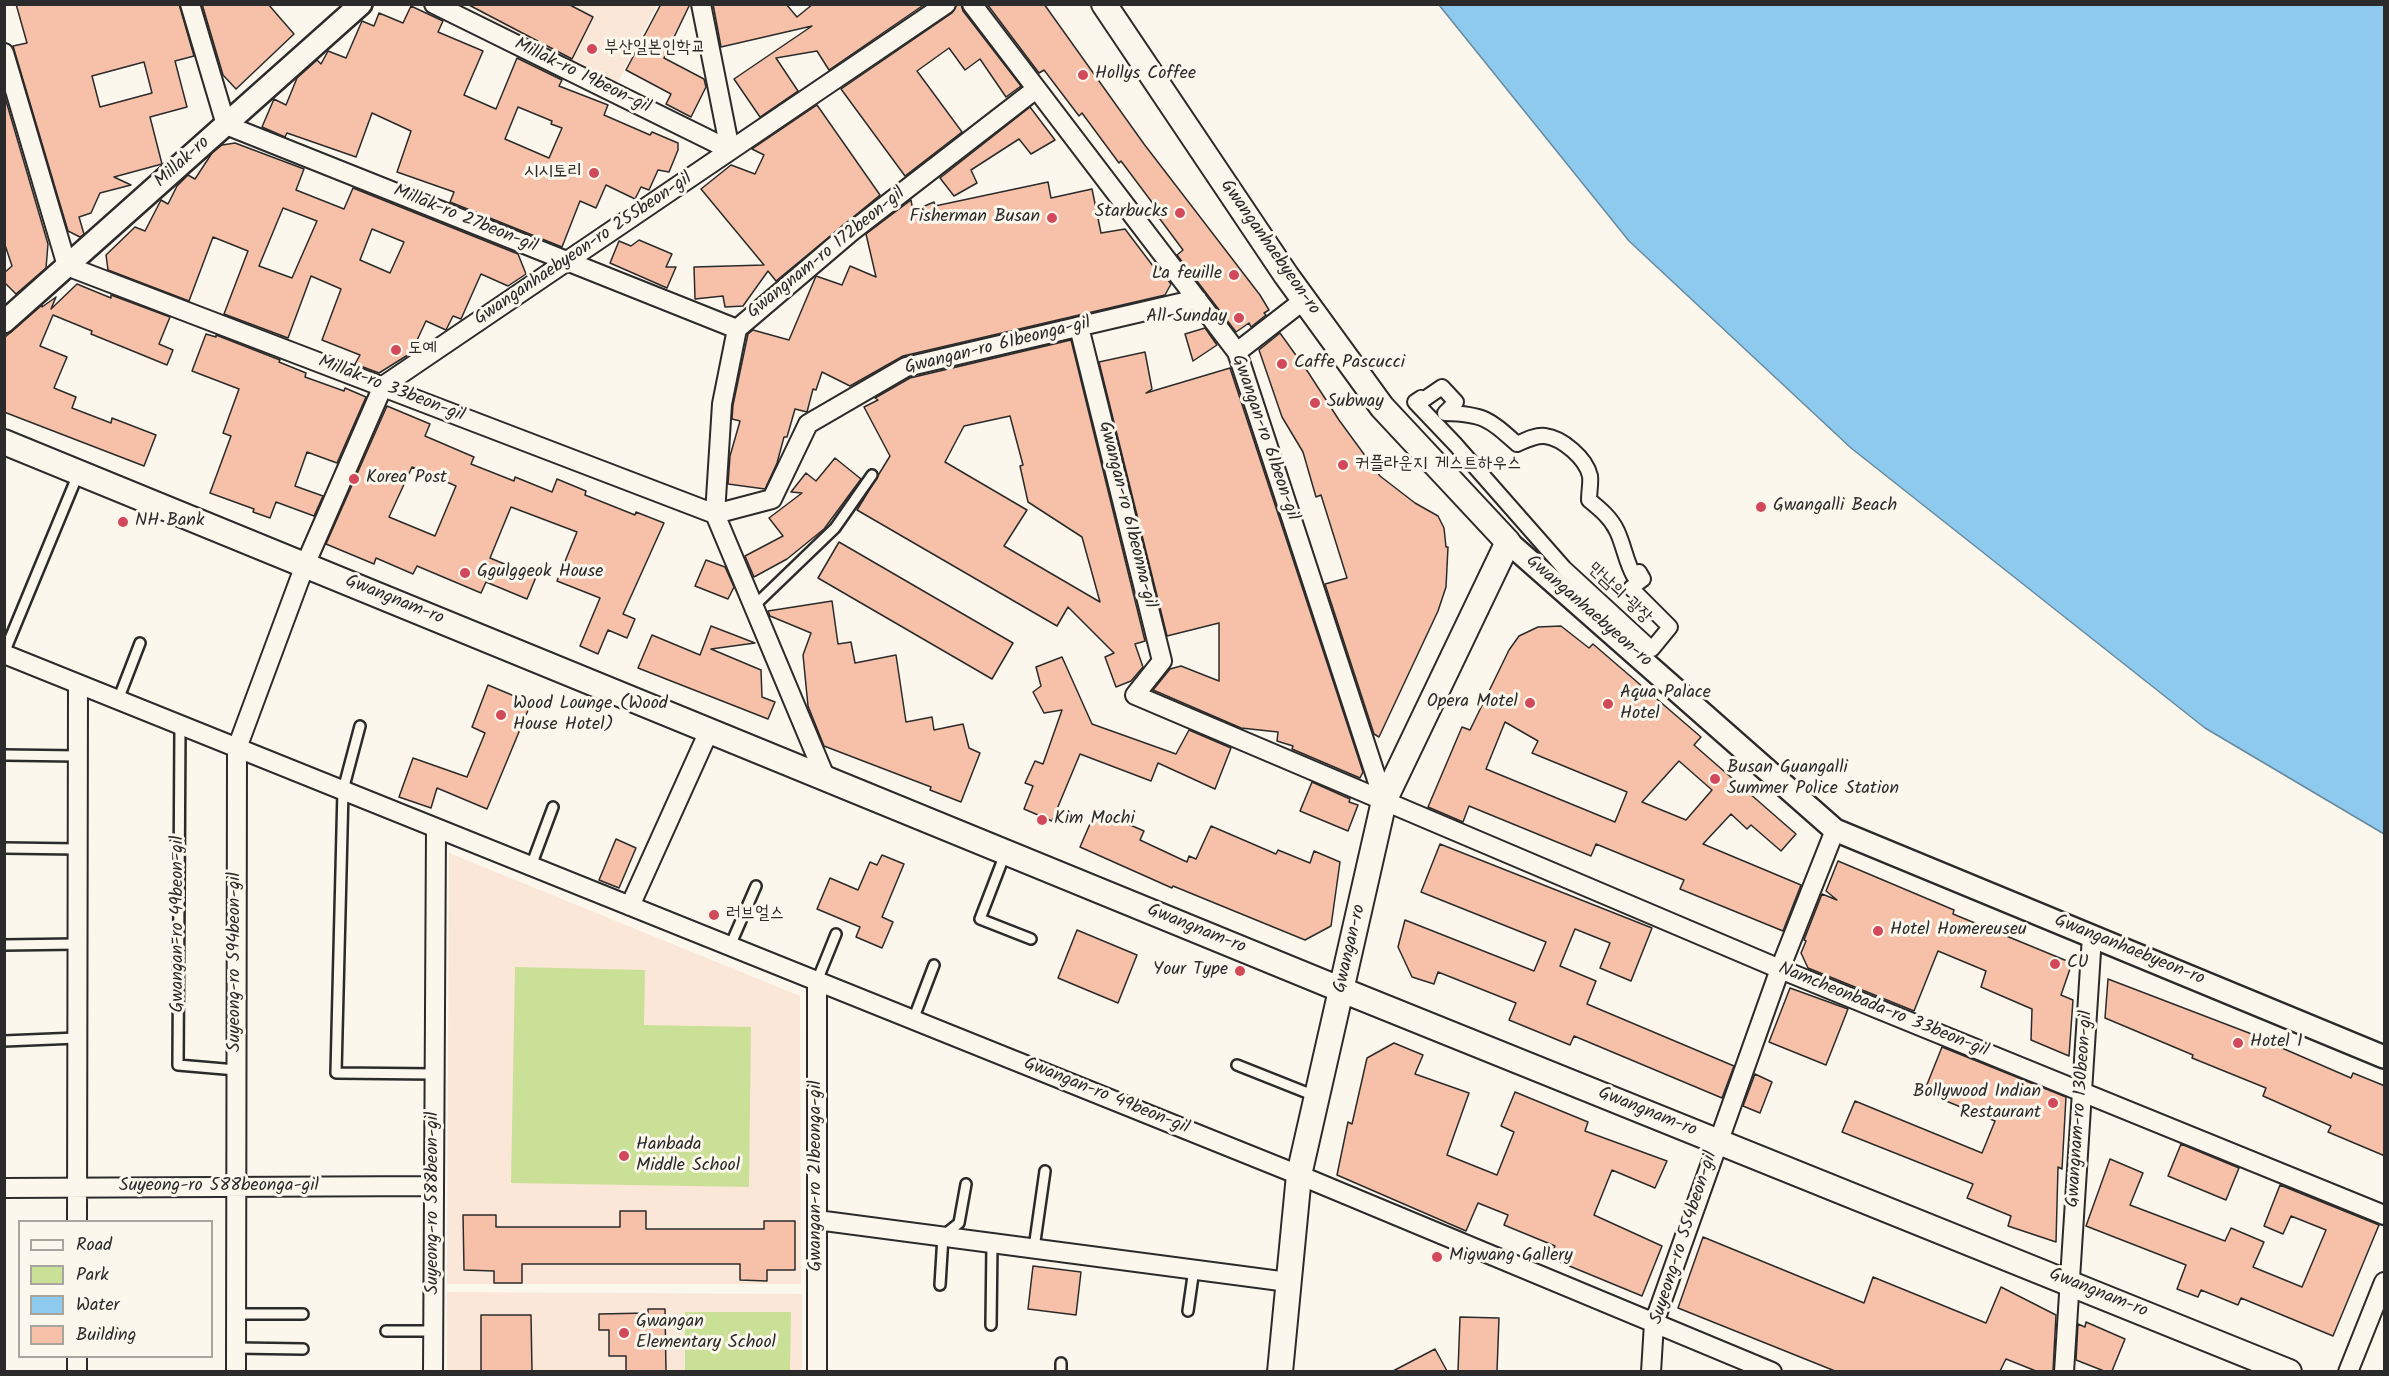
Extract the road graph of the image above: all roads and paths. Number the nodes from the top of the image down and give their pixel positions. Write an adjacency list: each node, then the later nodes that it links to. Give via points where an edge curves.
1 (190, 4): 10 (street)
2 (362, 4): 10 (street, Millak-ro)
3 (434, 4): 11 (street, Millak-ro 19beon-gil)
4 (701, 4): 11 (street)
5 (946, 4): 11 (street, Gwanganhaebyeon-ro 255beon-gil)
6 (972, 4): 9 (street, Gwangan-ro 61beon-gil)
7 (1104, 4): 15 (main road, Gwanganhaebyeon-ro)
8 (4, 53): 13 (street)
9 (1036, 89): 14 (street, Gwangan-ro 61beon-gil); 18 (street, Gwangnam-ro 172beon-gil, via 851,232)
10 (226, 124): 12 (street, Millak-ro 27beon-gil); 13 (street, Millak-ro)
11 (730, 150): 12 (street, Gwanganhaebyeon-ro 255beon-gil)
12 (569, 261): 18 (street, Millak-ro 27beon-gil); 20 (street, Gwanganhaebyeon-ro 255beon-gil)
13 (67, 266): 16 (street, Millak-ro); 20 (street, Millak-ro 33beon-gil)
14 (1197, 299): 17 (street, Gwangan-ro 61beonga-gil); 19 (street, Gwangan-ro 61beon-gil)
15 (1304, 300): 19 (street); 26 (main road, Gwanganhaebyeon-ro, via 1382,407)
16 (4, 322)
17 (1079, 327): 25 (street, Gwangan-ro 61beonga-gil, via 906,366 808,424 772,499); 41 (street, Gwangan-ro 61beonna-gil, via 1162,661 1135,695)
18 (737, 328): 25 (street, Gwangnam-ro 172beon-gil, via 722,404)
19 (1237, 352): 41 (street, Gwangan-ro 61beon-gil)
20 (383, 386): 25 (street, Millak-ro 33beon-gil); 27 (street)
21 (1415, 402): 21 (street, 만남의 광장, via 1564,568 1652,649 1670,627 1631,588 1643,579 1639,572 1634,576 1629,567 1617,530 1589,500 1590,476 1584,462 1564,444 1545,436 1517,444 1491,421 1445,413 1456,402 1442,387)
22 (4, 442): 23 (main road, Gwangnam-ro)
23 (79, 472): 27 (main road, Gwangnam-ro); 30 (lane)
24 (872, 475): 28 (lane, via 835,528)
25 (715, 514): 28 (street, Gwangnam-ro 172beon-gil)
26 (1508, 542): 41 (main road, Gwangan-ro); 44 (street, Gwanganhaebyeon-ro)
27 (305, 565): 35 (main road, Gwangnam-ro); 36 (street, Suyeong-ro 594beon-gil)
28 (754, 606): 39 (street, Gwangnam-ro 172beon-gil)
29 (140, 643): 32 (lane)
30 (4, 654): 31 (street, Gwangan-ro 49beon-gil)
31 (78, 684): 32 (street, Gwangan-ro 49beon-gil); 38 (street)
32 (118, 700): 33 (street, Gwangan-ro 49beon-gil)
33 (180, 725): 36 (street, Gwangan-ro 49beon-gil); 66 (lane, Gwangan-ro 49beon-gil, via 178,1065)
34 (360, 726): 40 (lane)
35 (709, 730): 39 (main road, Gwangnam-ro); 50 (street)
36 (237, 748): 40 (street, Gwangan-ro 49beon-gil); 66 (street, Suyeong-ro 594beon-gil)
37 (4, 755): 38 (lane)
38 (78, 756): 46 (street)
39 (826, 778): 47 (main road, Gwangnam-ro)
40 (343, 790): 43 (street, Gwangan-ro 49beon-gil); 67 (lane, via 336,1073)
41 (1384, 801): 58 (street, Namcheonbada-ro 33beon-gil); 60 (main road, Gwangan-ro)
42 (554, 807): 48 (lane)
43 (436, 828): 48 (street, Gwangan-ro 49beon-gil); 67 (street, Suyeong-ro 588beon-gil)
44 (1835, 830): 52 (street, Gwanganhaebyeon-ro); 58 (street, Suyeong-ro 554beon-gil)
45 (4, 848): 46 (lane)
46 (78, 849): 54 (street)
47 (1006, 852): 53 (lane, via 980,919); 60 (main road, Gwangnam-ro)
48 (531, 866): 50 (street, Gwangan-ro 49beon-gil)
49 (756, 886): 56 (lane)
50 (630, 906): 56 (street, Gwangan-ro 49beon-gil)
51 (836, 934): 59 (lane)
52 (2092, 936): 64 (street, Gwanganhaebyeon-ro); 68 (street, Gwangnam-ro 130beon-gil)
53 (1031, 939)
54 (77, 944): 55 (lane); 62 (street)
55 (4, 945)
56 (730, 946): 59 (street, Gwangan-ro 49beon-gil)
57 (934, 965): 61 (lane)
58 (1780, 969): 68 (street, Namcheonbada-ro 33beon-gil); 70 (street, Suyeong-ro 554beon-gil)
59 (817, 981): 61 (street, Gwangan-ro 49beon-gil); 80 (street, Gwangan-ro 21beonga-gil)
60 (1342, 990): 69 (main road, Gwangan-ro); 70 (main road, Gwangnam-ro)
61 (913, 1020): 72 (street, Gwangan-ro 49beon-gil)
62 (77, 1038): 63 (lane); 77 (street)
63 (4, 1041)
64 (2385, 1057)
65 (1237, 1065): 69 (lane)
66 (236, 1070): 75 (street, Suyeong-ro 594beon-gil)
67 (435, 1074): 74 (street, Suyeong-ro 588beon-gil)
68 (2083, 1092): 78 (street, Namcheonbada-ro 33beon-gil); 87 (street, Gwangnam-ro 130beon-gil)
69 (1316, 1096): 72 (main road, Gwangan-ro)
70 (1718, 1141): 87 (main road, Gwangnam-ro); 92 (street, Suyeong-ro 554beon-gil)
71 (1045, 1171): 83 (lane)
72 (1299, 1175): 85 (main road, Gwangan-ro); 92 (street, Gwangan-ro 49beon-gil)
73 (966, 1184): 81 (lane, via 959,1223)
74 (434, 1186): 75 (street, Suyeong-ro 588beonga-gil); 95 (street, Suyeong-ro 588beon-gil)
75 (236, 1187): 77 (street, Suyeong-ro 588beonga-gil); 90 (street, Suyeong-ro 594beon-gil)
76 (4, 1188): 77 (street, Suyeong-ro 588beonga-gil)
77 (77, 1188): 79 (street)
78 (2385, 1215)
79 (77, 1220)
80 (817, 1220): 81 (street); 100 (street, Gwangan-ro 21beonga-gil)
81 (943, 1236): 82 (street); 88 (lane)
82 (992, 1243): 83 (street); 93 (lane)
83 (1034, 1248): 84 (street)
84 (1194, 1269): 85 (street); 89 (lane)
85 (1288, 1282): 101 (main road, Gwangan-ro)
86 (2385, 1282): 106 (street)
87 (2069, 1283): 104 (street, Gwangnam-ro 130beon-gil); 105 (main road, Gwangnam-ro)
88 (940, 1286)
89 (1188, 1311)
90 (236, 1314): 91 (lane); 96 (street, Suyeong-ro 594beon-gil)
91 (303, 1314)
92 (1654, 1323): 102 (street, Suyeong-ro 554beon-gil); 103 (street, Gwangan-ro 49beon-gil)
93 (991, 1326)
94 (386, 1331): 95 (lane)
95 (433, 1331): 99 (street, Suyeong-ro 588beon-gil)
96 (236, 1348): 97 (lane); 98 (street, Suyeong-ro 594beon-gil)
97 (303, 1349)
98 (236, 1371)
99 (433, 1371)
100 (818, 1371)
101 (1280, 1371)
102 (1651, 1371)
103 (1772, 1371)
104 (2064, 1371)
105 (2289, 1371)
106 (2348, 1371)

